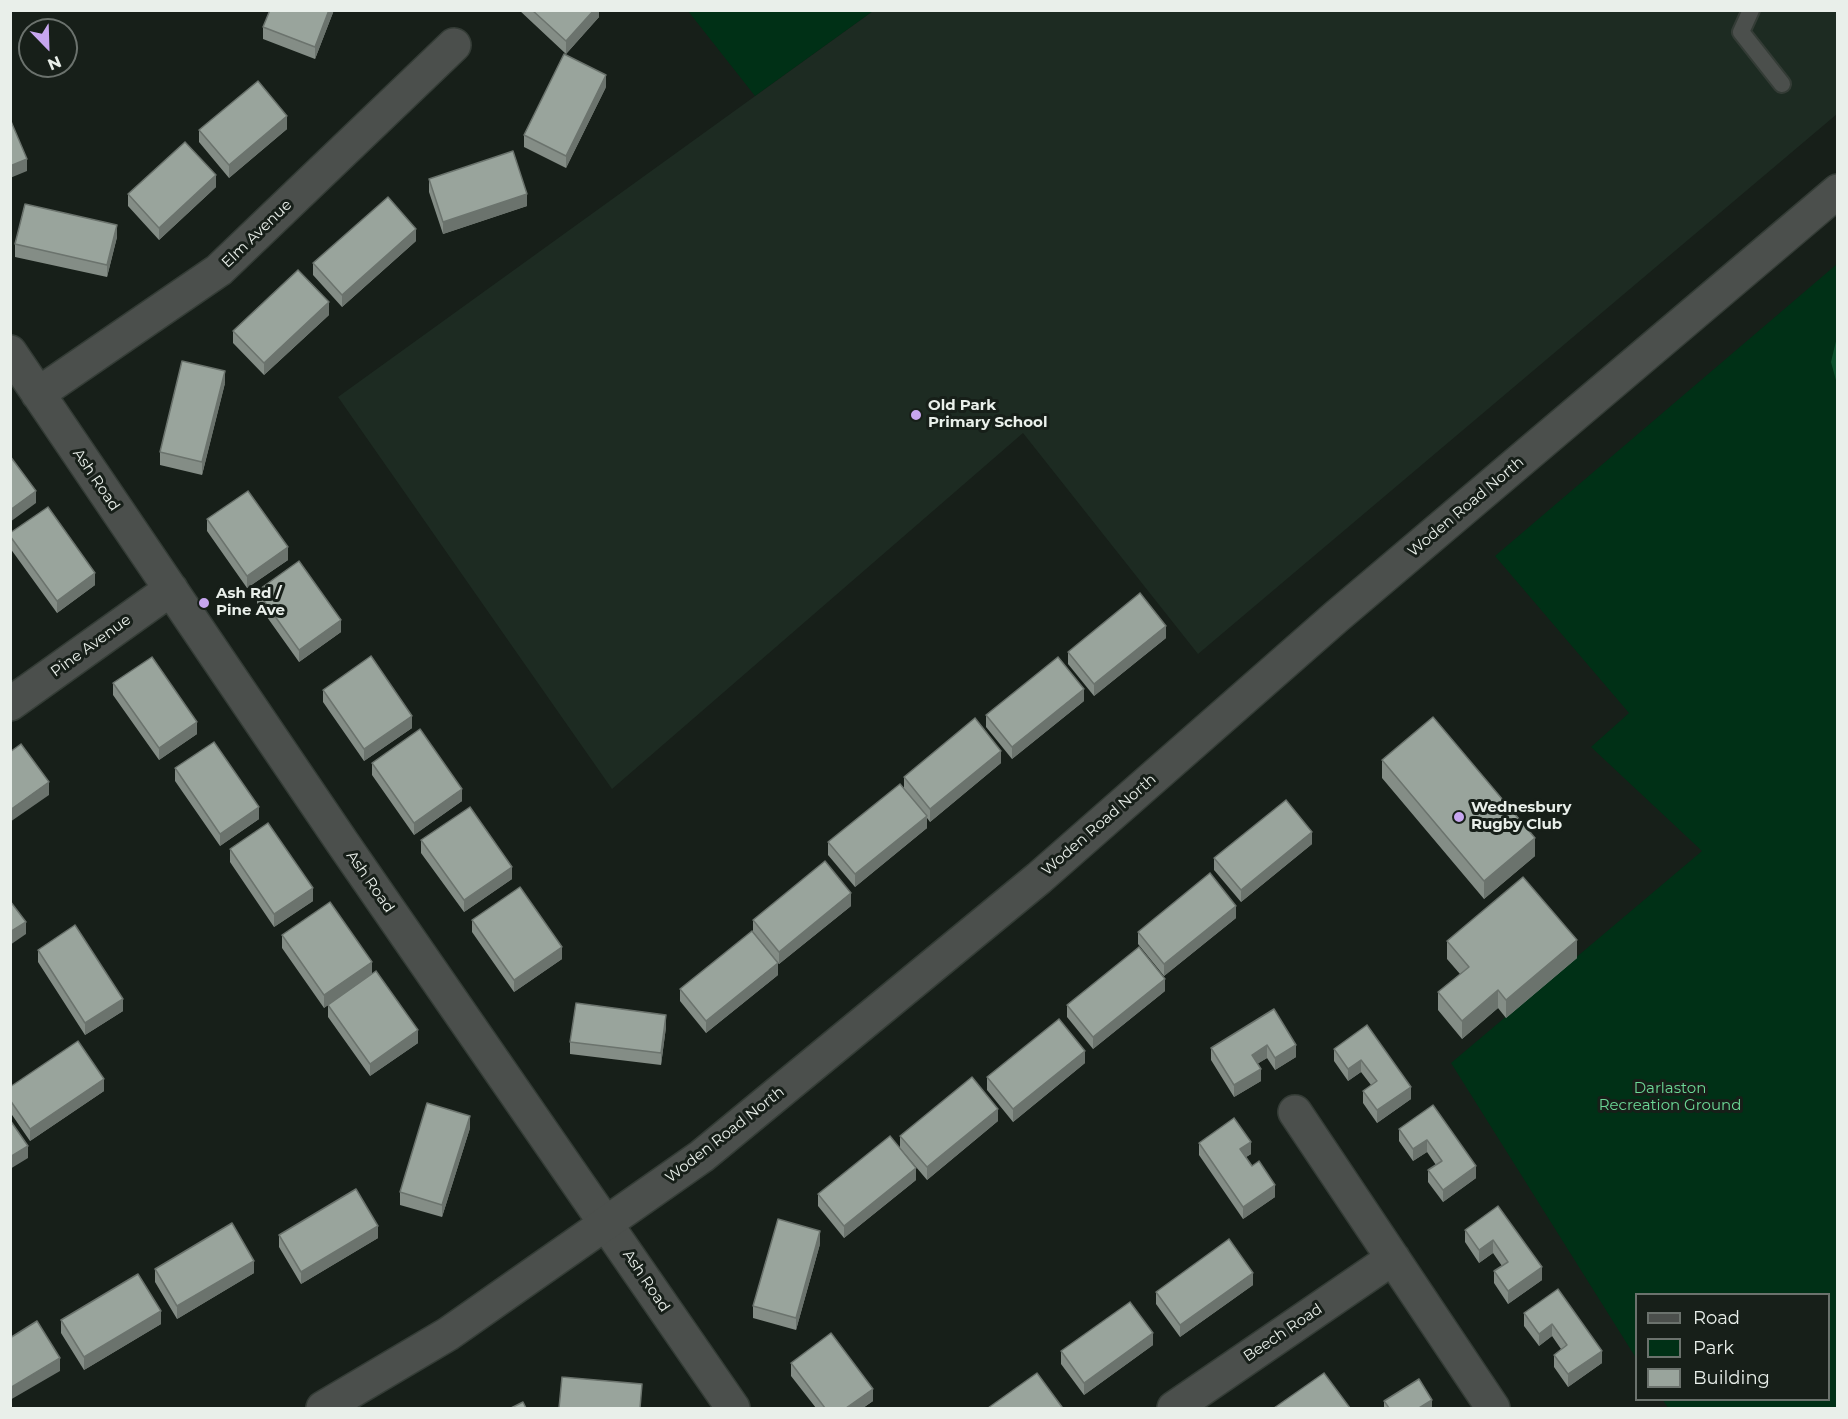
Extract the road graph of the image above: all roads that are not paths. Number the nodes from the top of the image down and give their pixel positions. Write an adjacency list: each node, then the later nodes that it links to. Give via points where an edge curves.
1 (1751, 10): 3 (lane, via 1741,32)
2 (454, 45): 6 (street, Elm Avenue, via 219,270)
3 (1782, 84)
4 (1838, 191): 10 (street, Woden Road North, via 1335,617 1039,878 702,1156)
5 (10, 352): 6 (street, Ash Road)
6 (38, 394): 7 (street, Ash Road)
7 (171, 589): 8 (street, Pine Avenue); 10 (street, Ash Road)
8 (10, 704)
9 (1295, 1112): 11 (street)
10 (607, 1224): 12 (street, Woden Road North, via 448,1334); 13 (street, Ash Road)
11 (1393, 1258): 14 (street, Beech Road); 15 (street)
12 (323, 1408)
13 (733, 1408)
14 (1174, 1408)
15 (1493, 1408)

